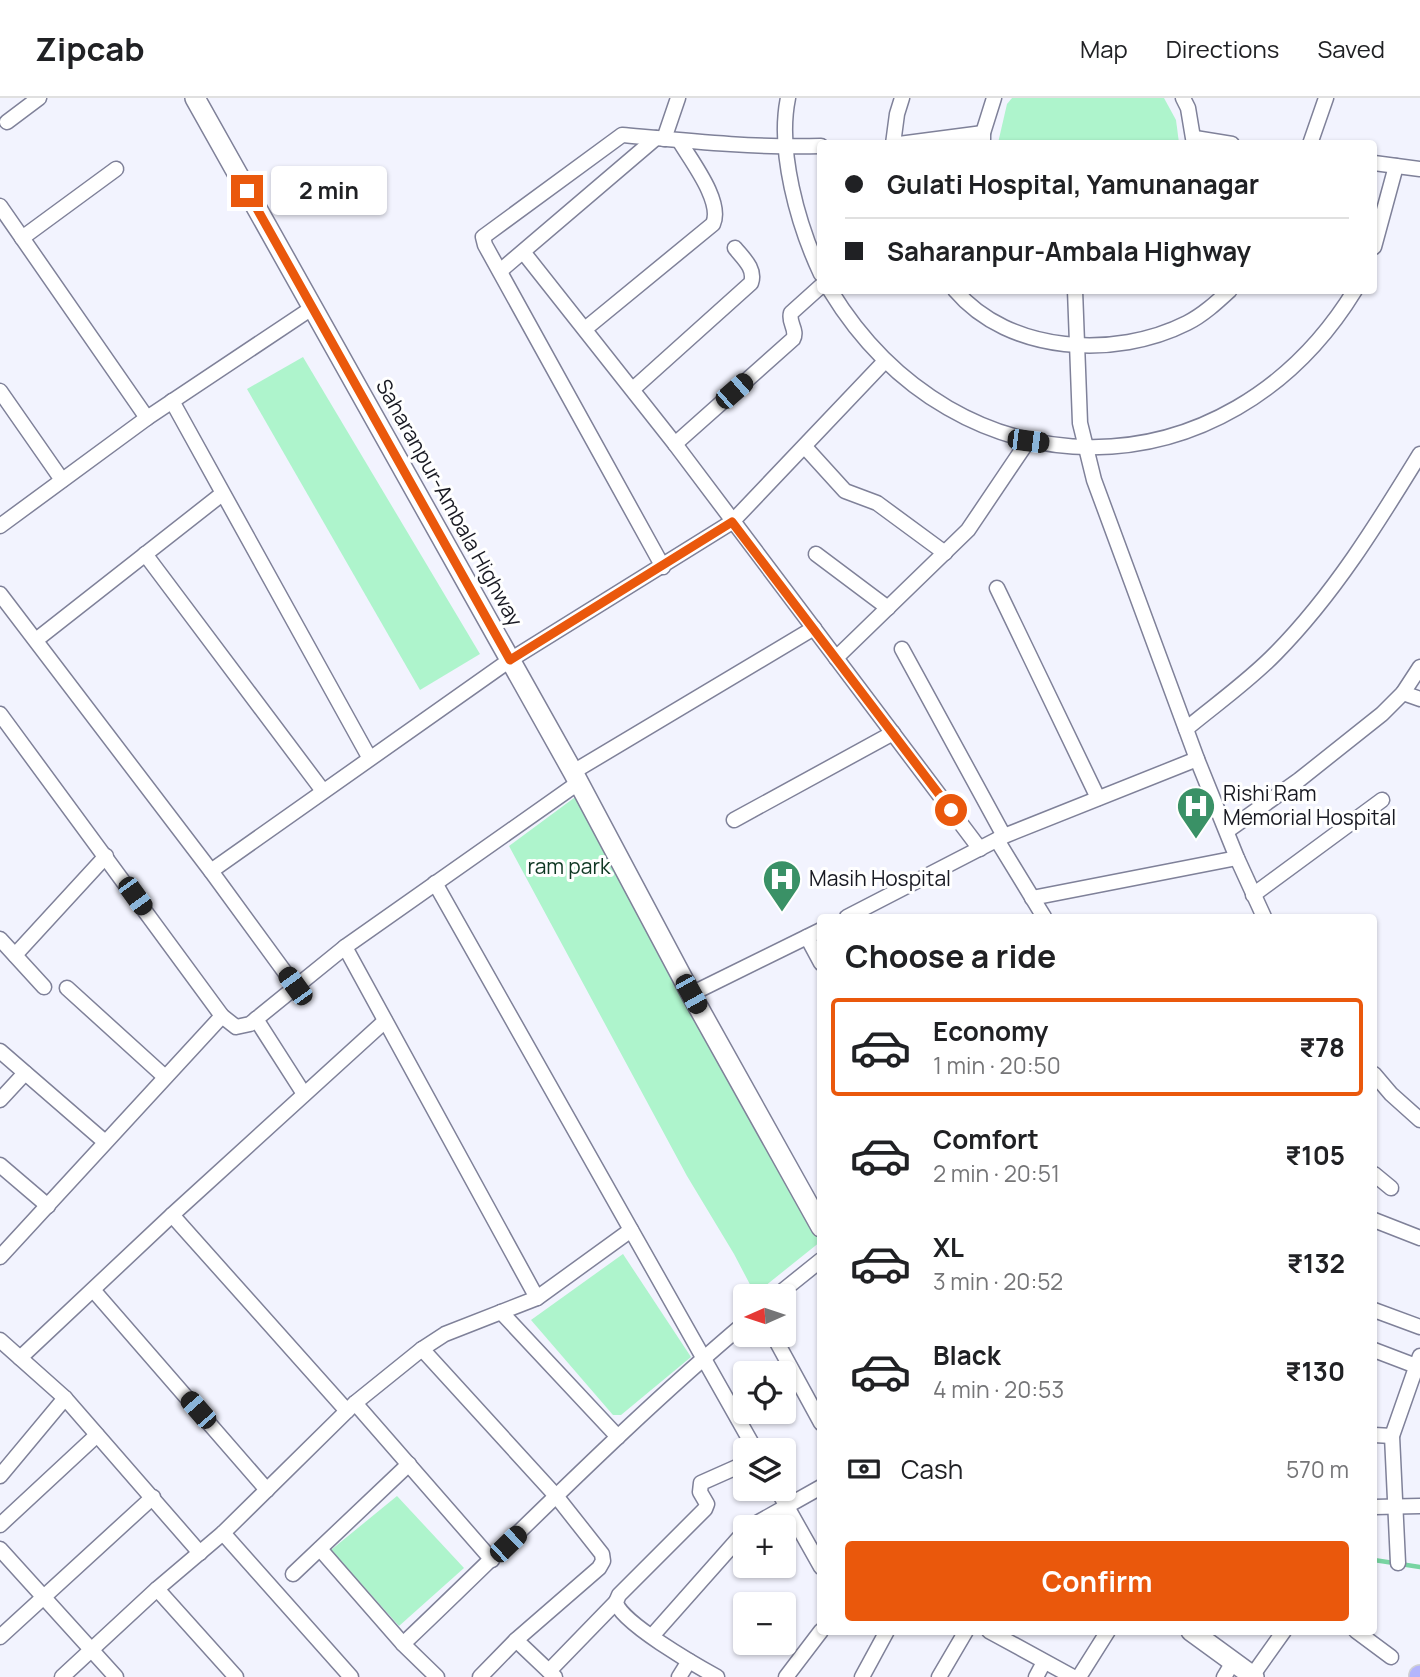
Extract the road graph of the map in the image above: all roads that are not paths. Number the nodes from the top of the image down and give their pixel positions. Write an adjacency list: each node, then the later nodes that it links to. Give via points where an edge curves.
1 (39, 98): 9 (street)
2 (195, 98): 37 (main road, Saharanpur-Ambala Highway)
3 (678, 98): 10 (street)
4 (788, 98): 18 (street)
5 (902, 98): 12 (street)
6 (994, 98): 11 (street)
7 (1182, 98): 14 (street)
8 (1326, 98): 15 (street)
9 (7, 122)
10 (660, 138): 16 (street); 28 (street); 30 (street, via 622,135 487,233 485,244)
11 (983, 138): 13 (street)
12 (894, 140)
13 (955, 140)
14 (1195, 140)
15 (1311, 140)
16 (680, 142): 18 (street); 38 (street, via 714,200 717,217)
17 (817, 146): 18 (street)
18 (786, 147): 29 (street, via 804,232)
19 (1420, 154): 23 (street)
20 (1377, 163): 21 (street)
21 (1396, 166): 23 (street); 25 (street)
22 (116, 169): 26 (street)
23 (1416, 169)
24 (0, 206): 26 (street)
25 (1377, 236)
26 (22, 237): 44 (street)
27 (735, 248): 41 (street, via 753,274 751,283)
28 (524, 253): 30 (street); 38 (street)
29 (817, 264)
30 (500, 271): 57 (street)
31 (817, 290): 46 (street, via 791,313 793,339)
32 (833, 294): 40 (street)
33 (959, 294): 39 (street, via 998,325 1029,338)
34 (1075, 294): 39 (street)
35 (1226, 294): 39 (street, via 1187,323 1156,334 1130,342)
36 (1352, 294): 48 (street, via 1304,357 1232,412 1166,436)
37 (313, 307): 43 (street); 65 (main road, Saharanpur-Ambala Highway)
38 (585, 329): 41 (street)
39 (1076, 344): 48 (street)
40 (885, 361): 45 (street, via 946,409); 47 (street)
41 (633, 389): 46 (street)
42 (0, 391): 50 (street)
43 (172, 401): 44 (street); 51 (street)
44 (147, 418): 50 (street)
45 (1028, 441): 48 (street); 54 (street, via 979,517)
46 (675, 444): 52 (street)
47 (805, 447): 52 (street); 54 (street, via 845,491 877,503)
48 (1085, 448): 70 (street)
49 (1420, 454): 70 (street, via 1370,535 1304,623 1275,655)
50 (62, 480): 53 (street)
51 (222, 494): 55 (street); 72 (street)
52 (732, 522): 57 (street); 61 (street)
53 (0, 526)
54 (945, 553): 60 (street)
55 (145, 554): 62 (street); 75 (street)
56 (816, 554): 60 (street)
57 (663, 567): 65 (street)
58 (997, 588): 76 (street)
59 (0, 593): 62 (street)
60 (888, 608): 64 (street)
61 (814, 628): 64 (street); 74 (street)
62 (36, 640): 84 (street)
63 (902, 649): 80 (street)
64 (836, 658): 71 (street)
65 (510, 660): 72 (street); 74 (main road, Saharanpur-Ambala Highway)
66 (1420, 667): 67 (street)
67 (1403, 693): 68 (street); 79 (street, via 1361,733)
68 (1420, 699)
69 (0, 715): 82 (street)
70 (1186, 729): 73 (street)
71 (893, 733): 78 (street); 81 (street)
72 (369, 757): 75 (street)
73 (1197, 759): 76 (street); 79 (street)
74 (576, 778): 85 (street); 100 (main road, Saharanpur-Ambala Highway)
75 (323, 790): 84 (street)
76 (1098, 798): 80 (street)
77 (1382, 800): 86 (street)
78 (734, 820)
79 (1227, 831): 83 (street)
80 (1000, 838): 81 (street); 87 (street)
81 (980, 849): 88 (street)
82 (106, 856): 95 (street); 101 (street)
83 (1237, 858): 86 (street); 87 (street)
84 (211, 871): 97 (street)
85 (435, 883): 94 (street); 119 (street)
86 (1253, 895): 90 (street)
87 (1032, 898): 89 (street)
88 (852, 914)
89 (1042, 914)
90 (1262, 914)
91 (817, 932): 92 (street)
92 (807, 937): 96 (street); 100 (street)
93 (0, 939): 95 (street)
94 (345, 947): 97 (street); 103 (street)
95 (15, 955): 98 (street)
96 (817, 956)
97 (295, 986): 102 (street)
98 (44, 987)
99 (67, 988): 106 (street)
100 (691, 994): 117 (main road, Saharanpur-Ambala Highway)
101 (222, 1016): 102 (street, via 236,1027); 106 (street)
102 (256, 1019): 108 (street)
103 (385, 1021): 108 (street); 125 (street)
104 (0, 1051): 105 (street)
105 (25, 1073): 109 (street); 111 (street)
106 (165, 1077): 111 (street)
107 (1377, 1078): 110 (street)
108 (304, 1094): 116 (street)
109 (0, 1100)
110 (1420, 1120)
111 (105, 1142): 115 (street)
112 (0, 1164): 115 (street)
113 (1377, 1176): 114 (street)
114 (1391, 1188)
115 (48, 1206): 121 (street)
116 (172, 1215): 124 (street); 138 (street)
117 (817, 1220)
118 (1377, 1221): 120 (street)
119 (631, 1230): 125 (street); 135 (street)
120 (1420, 1238)
121 (0, 1256)
122 (817, 1263): 123 (street)
123 (791, 1284)
124 (94, 1291): 134 (street); 149 (street)
125 (537, 1298): 127 (street)
126 (1377, 1311): 128 (street)
127 (501, 1312): 132 (street, via 445,1334); 143 (street)
128 (1420, 1327)
129 (733, 1333): 135 (street)
130 (1, 1342): 134 (street)
131 (780, 1348): 139 (street)
132 (422, 1349): 138 (street); 151 (street)
133 (1377, 1351): 136 (street)
134 (20, 1358): 137 (street)
135 (703, 1358): 143 (street); 144 (street)
136 (1418, 1361): 142 (street)
137 (65, 1398): 140 (street); 147 (street)
138 (351, 1407): 145 (street); 149 (street)
139 (817, 1416)
140 (97, 1435): 150 (street); 158 (street)
141 (1377, 1435): 142 (street)
142 (1392, 1436): 156 (street)
143 (618, 1437): 151 (street)
144 (749, 1438)
145 (409, 1464): 162 (street); 164 (street)
146 (733, 1469): 170 (street, via 701,1483 705,1509)
147 (0, 1476)
148 (817, 1489): 153 (street)
149 (267, 1490): 159 (street)
150 (153, 1497): 163 (street); 169 (street)
151 (557, 1497): 164 (street); 181 (street, via 603,1561)
152 (784, 1501): 153 (street)
153 (786, 1505): 157 (street); 165 (street)
154 (1420, 1506): 156 (street)
155 (1377, 1507): 156 (street)
156 (1395, 1507): 166 (street)
157 (770, 1515)
158 (0, 1525)
159 (223, 1533): 163 (street); 193 (street)
160 (733, 1545): 179 (street)
161 (0, 1549): 169 (street)
162 (320, 1549): 167 (street); 182 (street)
163 (200, 1553): 168 (street)
164 (492, 1560): 182 (street)
165 (817, 1560)
166 (1398, 1563)
167 (293, 1574)
168 (157, 1589): 183 (street); 192 (street)
169 (43, 1598): 180 (street); 183 (street)
170 (616, 1602): 179 (street, via 621,1613); 188 (street)
171 (818, 1635): 198 (street)
172 (885, 1635): 199 (street)
173 (964, 1635): 200 (street)
174 (996, 1635): 186 (street)
175 (1105, 1635): 203 (street)
176 (1195, 1635): 187 (main road)
177 (1281, 1635): 189 (street)
178 (1361, 1635): 184 (street)
179 (652, 1636): 185 (street)
180 (0, 1637)
181 (516, 1640): 188 (street); 195 (street)
182 (402, 1644): 194 (street)
183 (91, 1650): 190 (street); 191 (street)
184 (1391, 1657)
185 (689, 1661): 196 (street); 197 (street)
186 (1044, 1661): 201 (street); 202 (street)
187 (1229, 1670): 189 (main road)
188 (552, 1674)
189 (1253, 1676)
190 (62, 1677)
191 (116, 1677)
192 (236, 1677)
193 (351, 1677)
194 (437, 1677)
195 (480, 1677)
196 (679, 1677)
197 (717, 1677)
198 (786, 1677)
199 (862, 1677)
200 (939, 1677)
201 (1036, 1677)
202 (1073, 1677)
203 (1079, 1677)

